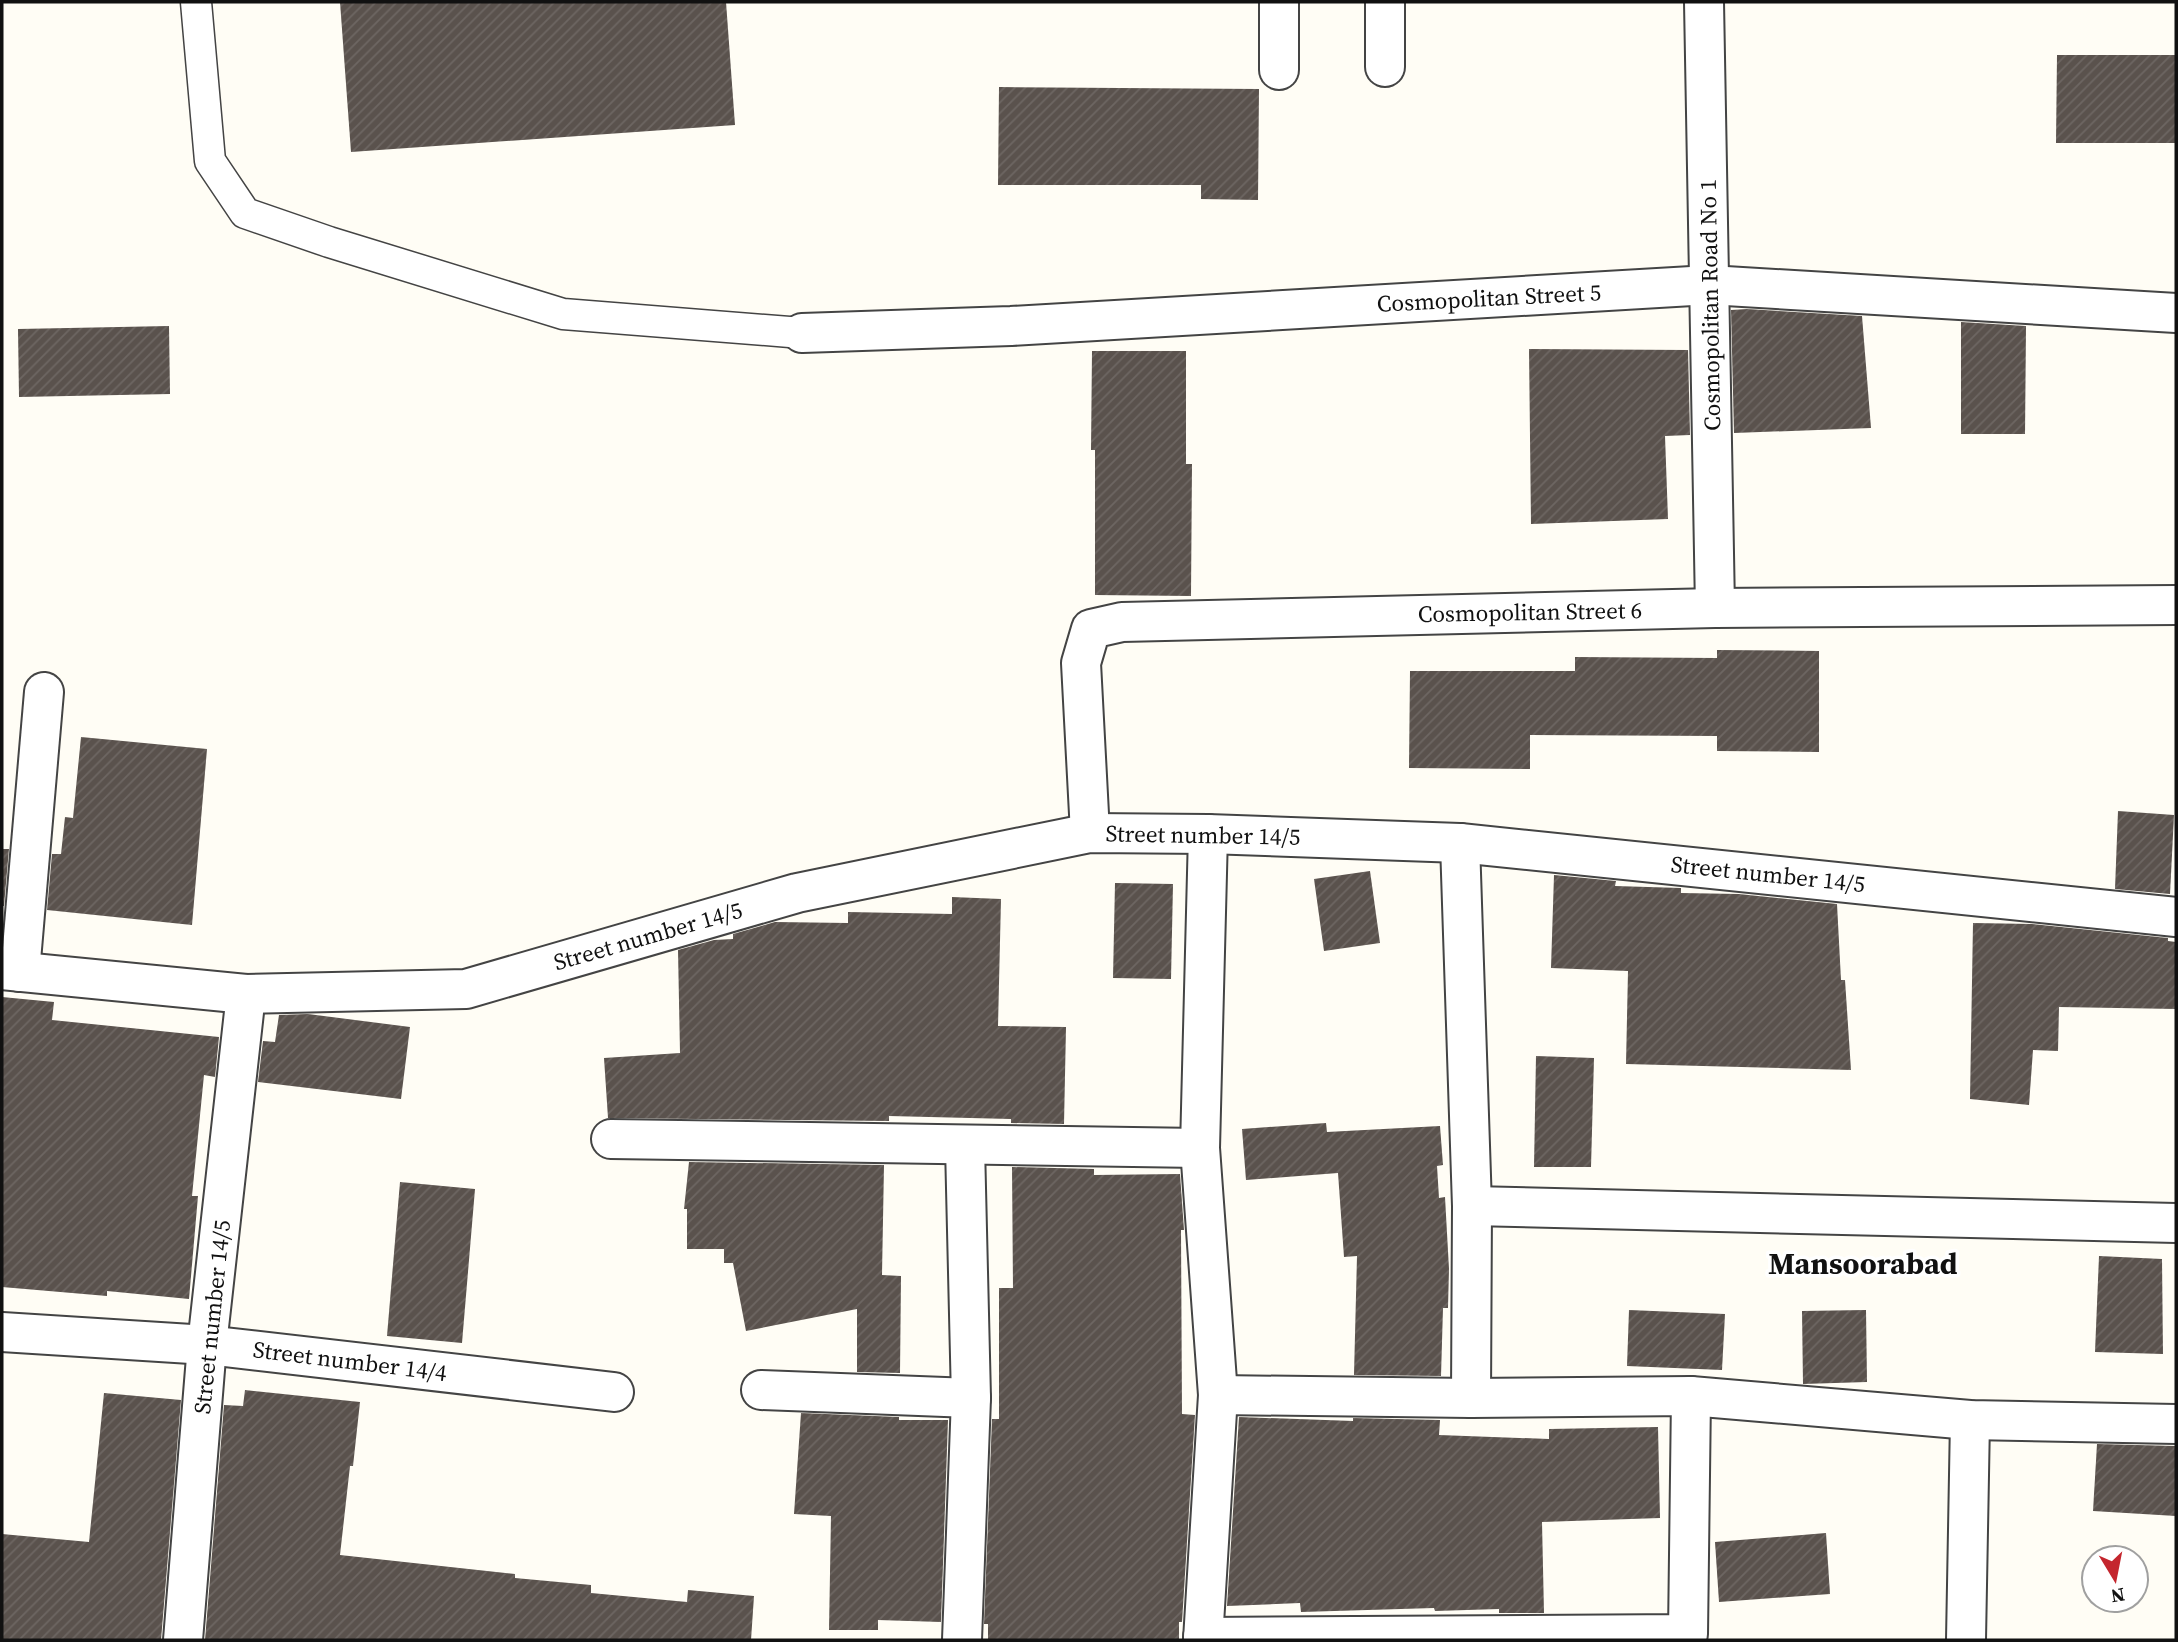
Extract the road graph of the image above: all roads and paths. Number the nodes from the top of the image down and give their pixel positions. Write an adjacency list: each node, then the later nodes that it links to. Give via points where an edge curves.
1 (196, 2): 9 (lane, via 210,161 245,214 563,314)
2 (1279, 2): 6 (street)
3 (1385, 2): 5 (street)
4 (1704, 2): 7 (street, Cosmopolitan Road No 1)
5 (1385, 67)
6 (1279, 70)
7 (1709, 285): 8 (street, Cosmopolitan Street 5); 9 (street, Cosmopolitan Street 5, via 1011,326); 11 (street, Cosmopolitan Road No 1)
8 (2176, 313)
9 (802, 333)
10 (2176, 605): 11 (street, Cosmopolitan Street 6)
11 (1716, 608): 13 (street, Cosmopolitan Street 6, via 1122,622 1091,629 1081,663)
12 (44, 692): 17 (street)
13 (1090, 832): 14 (street, Street number 14/5); 18 (street, Street number 14/5, via 797,892 466,989)
14 (1208, 834): 15 (street, Street number 14/5); 21 (street)
15 (1460, 843): 16 (street, Street number 14/5); 22 (street)
16 (2176, 917)
17 (11, 971): 18 (street, Street number 14/5)
18 (246, 993): 25 (street, Street number 14/5)
19 (611, 1139): 20 (street)
20 (965, 1146): 21 (street); 30 (street)
21 (1200, 1148): 28 (street)
22 (1472, 1206): 23 (street); 31 (street)
23 (2176, 1223)
24 (2, 1332): 25 (street, Street number 14/4)
25 (208, 1345): 27 (street, Street number 14/4); 35 (street, Street number 14/5)
26 (761, 1390): 30 (street)
27 (614, 1392)
28 (1218, 1395): 31 (street); 34 (street)
29 (1691, 1396): 31 (street); 32 (street); 34 (street, via 1688,1634)
30 (971, 1398): 36 (street)
31 (1471, 1398)
32 (1970, 1420): 33 (street); 37 (street)
33 (2176, 1424)
34 (1203, 1639)
35 (183, 1640)
36 (962, 1640)
37 (1966, 1640)

